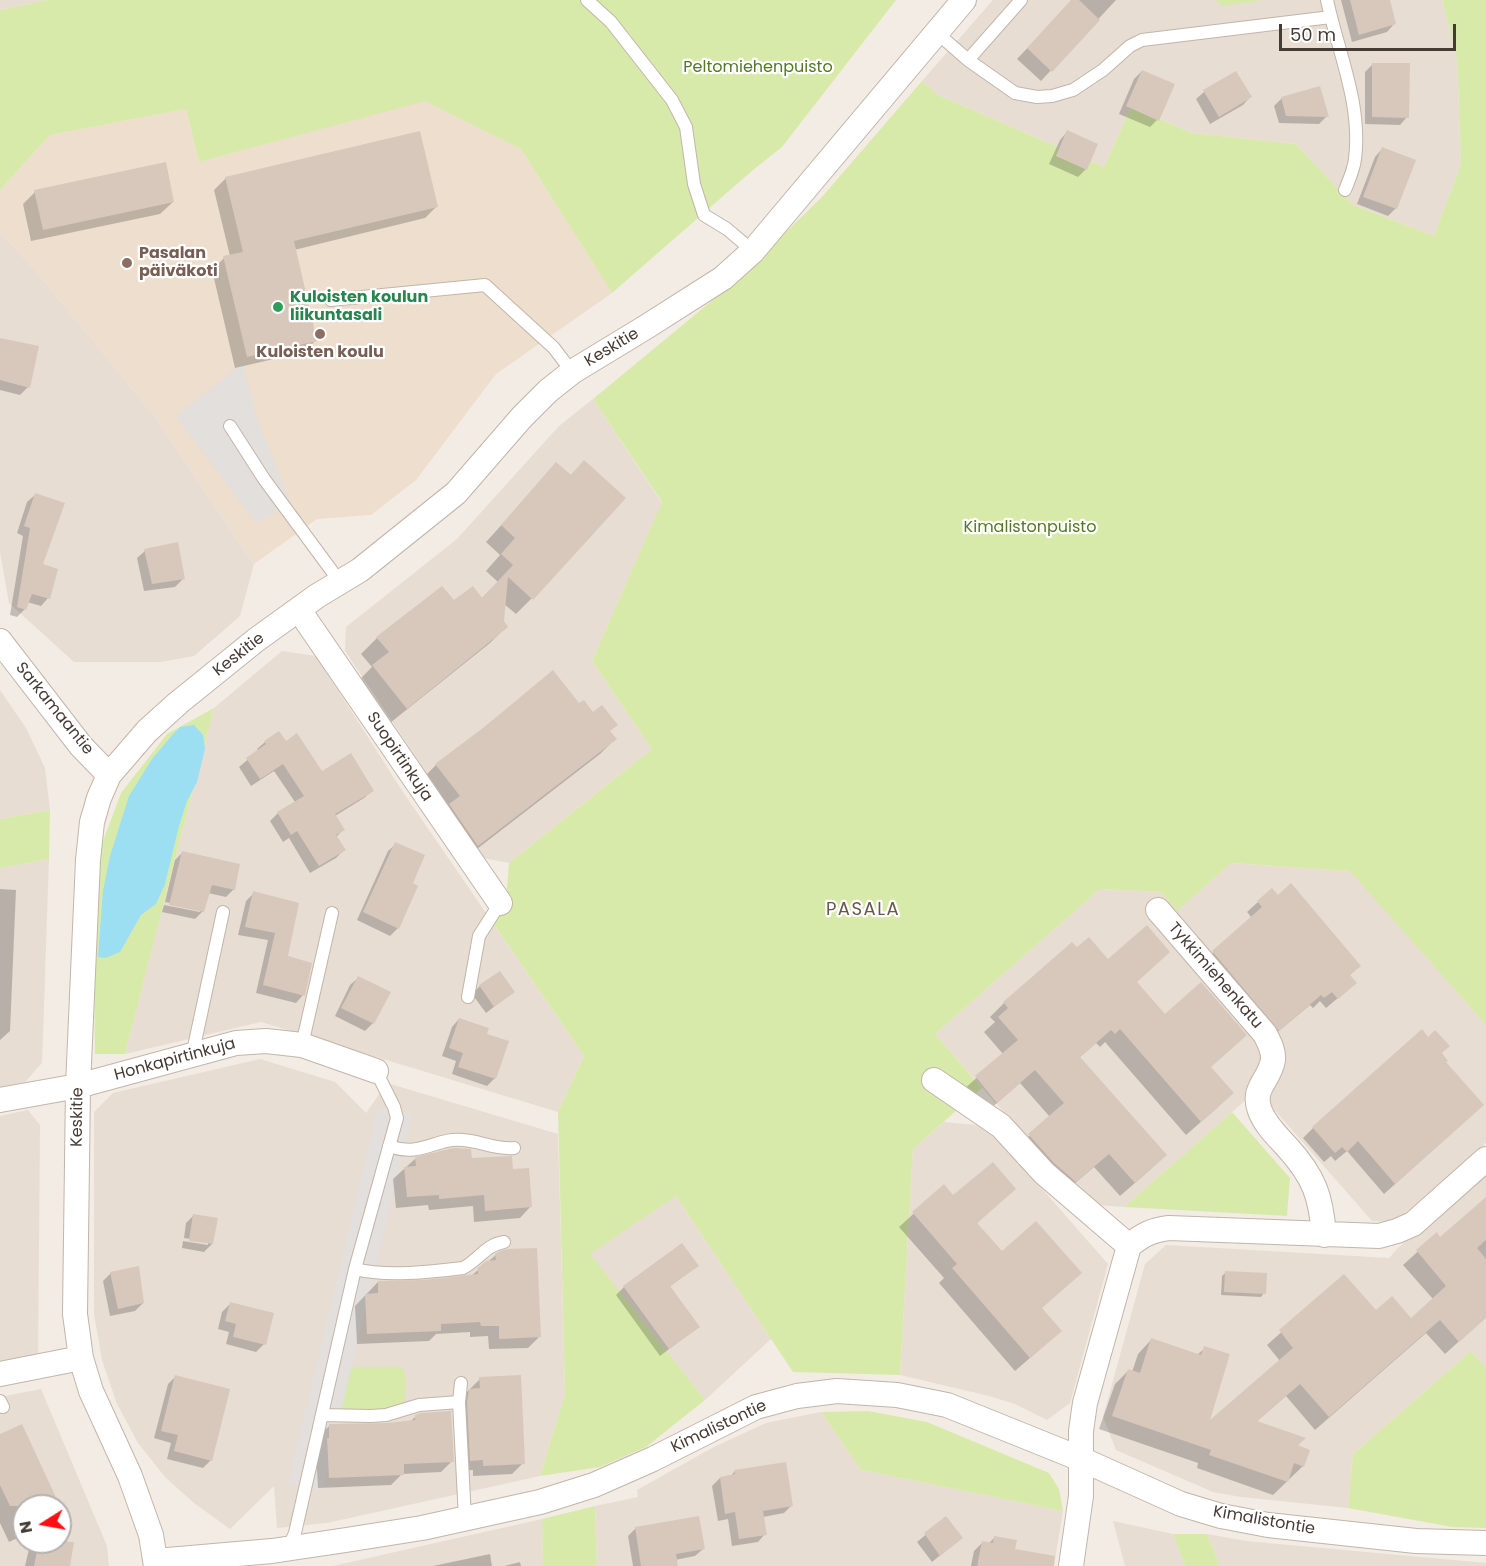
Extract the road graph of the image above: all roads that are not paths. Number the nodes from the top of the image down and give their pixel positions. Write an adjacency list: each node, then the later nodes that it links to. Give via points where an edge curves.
1 (587, 0): 9 (lane, via 611,22 672,100 686,127 694,184 705,215)
2 (964, 0): 6 (street, Keskitie)
3 (1021, 0): 7 (lane)
4 (1327, 0): 5 (lane)
5 (1330, 17): 7 (lane, via 1136,42 1073,90 1052,96 1015,93); 8 (lane, via 1355,114 1355,161)
6 (936, 32): 7 (lane); 9 (street, Keskitie)
7 (968, 60)
8 (1345, 190)
9 (753, 251): 11 (street, Keskitie, via 723,278)
10 (331, 300): 11 (lane, via 485,285 554,348)
11 (572, 372): 13 (street, Keskitie, via 522,417 456,493)
12 (230, 426): 13 (lane)
13 (340, 582): 14 (street, Keskitie)
14 (299, 610): 16 (street, Keskitie, via 178,703 147,731); 17 (street, Suopirtinkuja)
15 (0, 641): 16 (street, Sarkamaantie, via 81,746)
16 (109, 775): 26 (street, Keskitie, via 92,822 88,860)
17 (500, 903): 21 (lane, via 479,936)
18 (1158, 910): 31 (street, Tykkimiehenkatu, via 1265,1034 1273,1059 1260,1085 1260,1112 1318,1192)
19 (223, 912): 23 (lane)
20 (332, 913): 22 (lane)
21 (468, 997)
22 (302, 1045): 23 (street, Honkapirtinkuja, via 236,1043); 24 (street, Honkapirtinkuja)
23 (192, 1056): 26 (street, Honkapirtinkuja)
24 (376, 1071): 28 (lane, via 397,1118)
25 (934, 1080): 33 (street, via 1001,1126 1044,1173)
26 (78, 1086): 27 (street, Honkapirtinkuja); 35 (street, Keskitie, via 75,1314)
27 (0, 1100)
28 (389, 1146): 29 (lane, via 418,1150 462,1139); 34 (lane)
29 (514, 1148)
30 (1486, 1159): 31 (street, via 1413,1224 1379,1236)
31 (1324, 1234): 33 (street, via 1169,1228 1152,1230)
32 (504, 1242): 34 (lane, via 487,1248 463,1268 390,1272)
33 (1130, 1246): 40 (street, via 1085,1403)
34 (355, 1269): 39 (lane)
35 (81, 1358): 36 (street); 44 (street, Keskitie, via 91,1391 130,1476 151,1535)
36 (0, 1374)
37 (461, 1383): 38 (lane)
38 (459, 1402): 39 (lane, via 419,1405 371,1416); 41 (lane)
39 (322, 1415): 43 (lane, via 295,1533)
40 (1081, 1459): 41 (street, Kimalistontie, via 947,1404 897,1395 837,1391 756,1407 594,1485); 42 (street, Kimalistontie, via 1181,1504 1245,1521 1416,1541); 45 (street, via 1081,1496)
41 (465, 1519): 43 (street, Kimalistontie)
42 (1486, 1544)
43 (276, 1555): 44 (street, Kimalistontie)
44 (156, 1564)
45 (1071, 1566)

